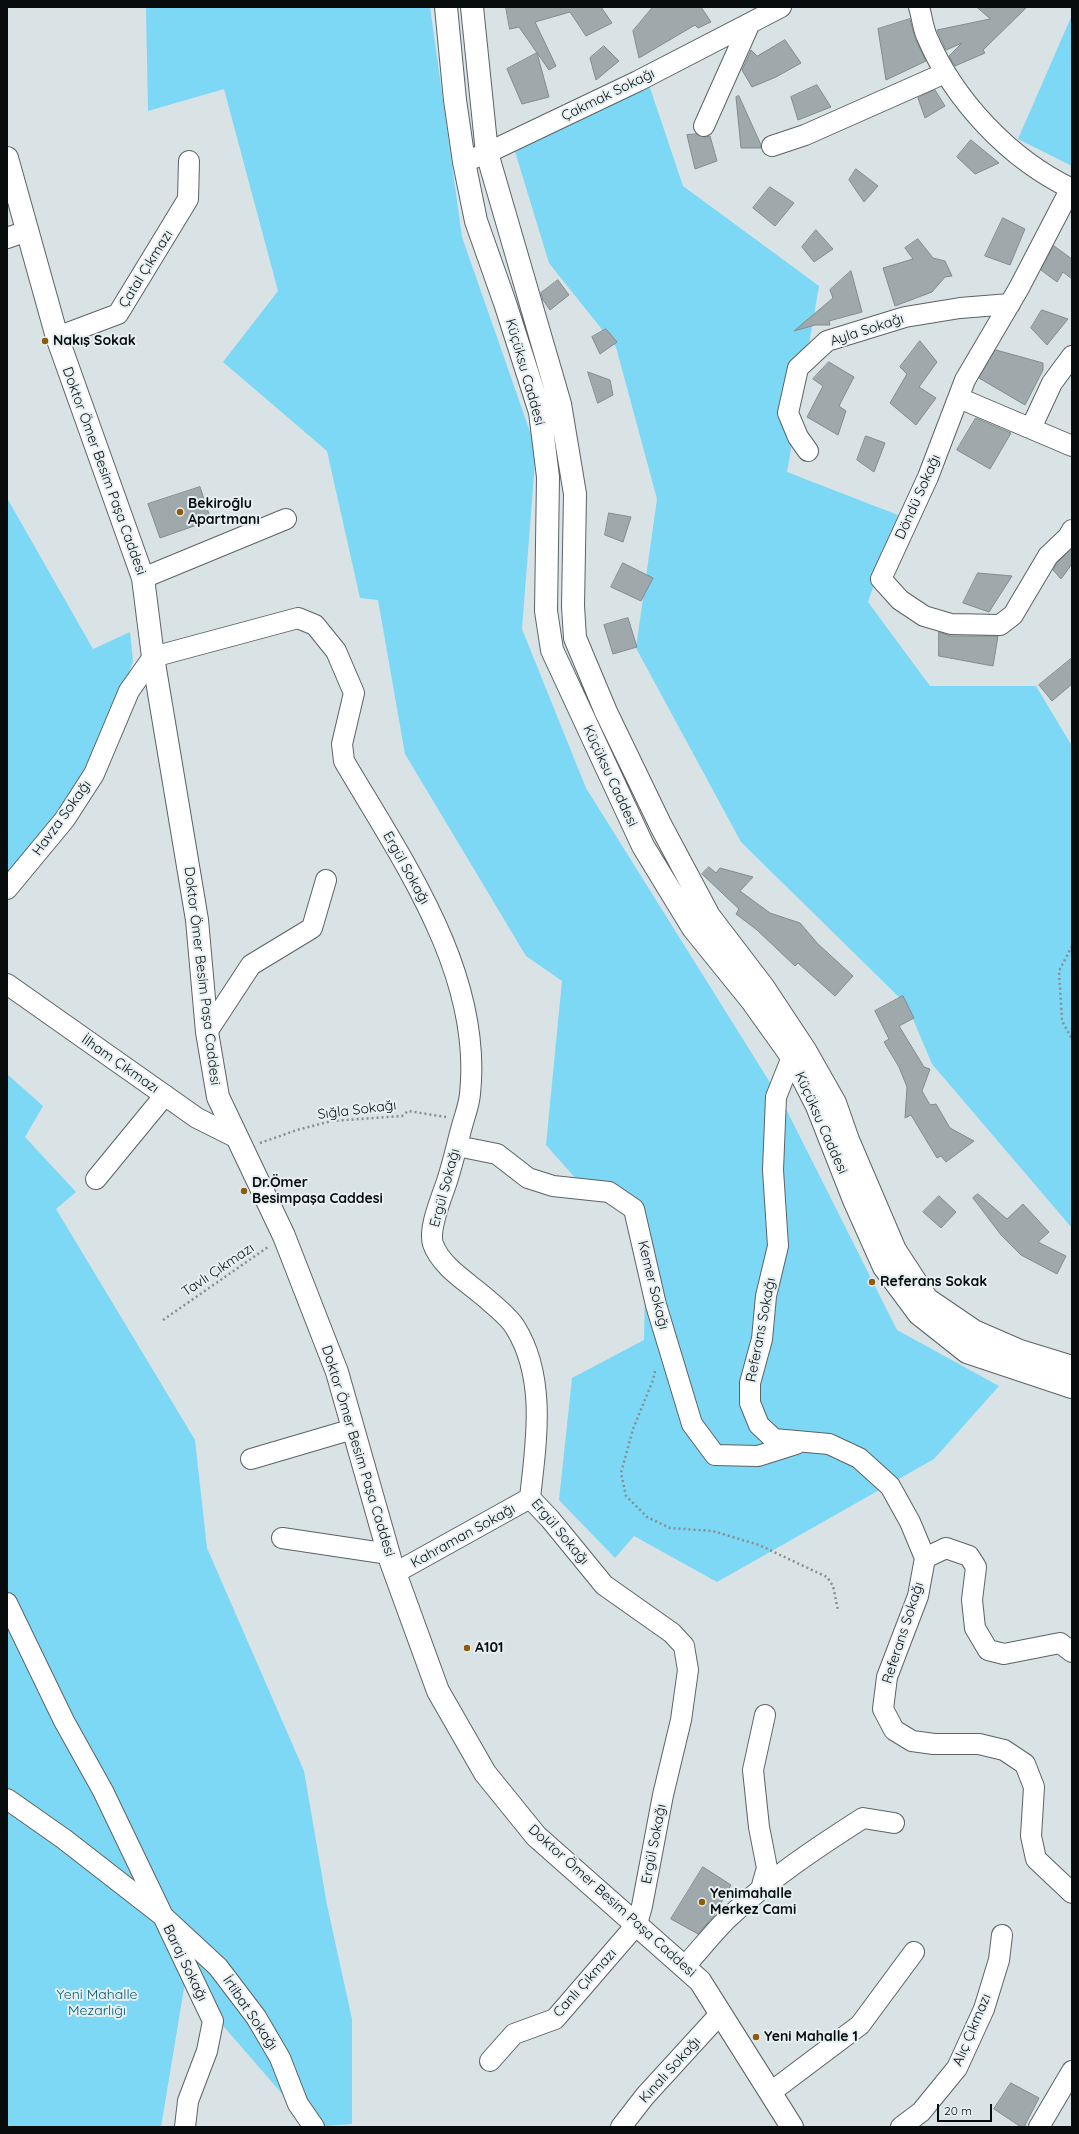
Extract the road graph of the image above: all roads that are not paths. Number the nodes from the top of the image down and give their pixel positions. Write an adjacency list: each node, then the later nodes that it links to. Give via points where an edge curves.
1 (446, 7): 12 (main road, Küçüksu Caddesi)
2 (472, 7): 9 (main road, Küçüksu Caddesi)
3 (781, 7): 5 (street, Çakmak Sokağı)
4 (920, 7): 6 (street, via 927,36)
5 (750, 22): 7 (street); 9 (street, Çakmak Sokağı, via 638,81)
6 (946, 72): 8 (street, via 804,135); 13 (street, via 949,80 992,134 1053,180)
7 (704, 126)
8 (772, 146)
9 (487, 153): 12 (street, Çakmak Sokağı); 31 (main road, Küçüksu Caddesi, via 560,404 575,494 575,638 606,712 661,826 709,916 764,988)
10 (7, 158): 14 (main road, Doktor Ömer Besim Paşa Caddesi)
11 (189, 161): 17 (street, Çatal Çıkmazı, via 188,199 118,314)
12 (464, 162): 31 (main road, Küçüksu Caddesi, via 476,221 540,412 548,477 546,611 552,650 643,846 693,928)
13 (1071, 188): 16 (street, Döndü Sokağı)
14 (27, 231): 15 (street); 17 (main road, Doktor Ömer Besim Paşa Caddesi)
15 (7, 238)
16 (1010, 304): 19 (street, Döndü Sokağı, via 966,380); 22 (street, Ayla Sokağı, via 960,308 905,317 827,341 798,368 788,413 798,437)
17 (56, 337): 25 (main road, Doktor Ömer Besim Paşa Caddesi)
18 (1072, 356): 20 (street, via 1052,383)
19 (959, 398): 20 (street); 24 (street, Döndü Sokağı, via 928,477 880,579 900,600 924,616 951,624 1000,625 1013,615 1048,556)
20 (1031, 428): 21 (street)
21 (1072, 446)
22 (808, 451)
23 (286, 519): 25 (street)
24 (1072, 530)
25 (143, 578): 26 (main road, Doktor Ömer Besim Paşa Caddesi)
26 (153, 657): 28 (street, Havza Sokağı, via 129,691 94,774 65,819); 30 (main road, Doktor Ömer Besim Paşa Caddesi, via 197,920); 34 (street, Ergül Sokağı, via 298,618 315,625 336,651 354,693 342,744 344,761 411,872 441,937 463,1000 472,1061 470,1096)
27 (326, 880): 30 (street, via 312,928 251,965)
28 (7, 889)
29 (7, 984): 32 (street, İlham Çıkmazı)
30 (207, 1032): 33 (main road, Doktor Ömer Besim Paşa Caddesi, via 218,1097)
31 (799, 1054): 36 (main road, Küçüksu Caddesi, via 835,1102 848,1140 895,1250 927,1299 974,1331 1020,1351); 37 (main road, Küçüksu Caddesi, via 854,1200 884,1267 919,1314 967,1352); 39 (street, Referans Sokağı, via 776,1097 773,1170 778,1246 766,1296 762,1339 750,1383 750,1403 759,1425 774,1439)
32 (165, 1095): 33 (street, İlham Çıkmazı); 35 (street)
33 (239, 1143): 38 (main road, Doktor Ömer Besim Paşa Caddesi, via 284,1236 337,1372)
34 (457, 1146): 39 (street, Kemer Sokağı, via 497,1154 528,1178 553,1186 610,1192 634,1209 656,1304 692,1424 715,1455 758,1456); 41 (street, Ergül Sokağı, via 433,1225 433,1243 445,1264 496,1307 515,1327 532,1365 538,1430)
35 (96, 1179)
36 (1072, 1367)
37 (1072, 1387)
38 (353, 1429): 40 (street); 44 (main road, Doktor Ömer Besim Paşa Caddesi)
39 (802, 1442): 43 (street, Referans Sokağı, via 829,1444 853,1456 890,1486 910,1522)
40 (251, 1459)
41 (530, 1498): 44 (street, Kahraman Sokağı); 53 (street, Ergül Sokağı, via 604,1585 672,1632 684,1646 688,1670 681,1720)
42 (282, 1538): 44 (street)
43 (925, 1558): 46 (street, via 946,1548 968,1556 976,1567 972,1600 975,1628 988,1650 1004,1654 1060,1643); 51 (street, Referans Sokağı, via 918,1596 887,1677 883,1709 894,1730 912,1741 934,1744 979,1744 1004,1750 1025,1764 1034,1787 1031,1836 1036,1859)
44 (392, 1564): 53 (main road, Doktor Ömer Besim Paşa Caddesi, via 438,1691 485,1773 536,1836)
45 (7, 1603): 52 (street, via 64,1721 103,1791)
46 (1072, 1652)
47 (765, 1715): 50 (street, via 754,1770 759,1827 767,1868)
48 (7, 1799): 52 (street, Baraj Sokağı, via 64,1838)
49 (894, 1823): 50 (street, via 863,1818)
50 (761, 1889): 56 (street, via 727,1919)
51 (1072, 1893)
52 (163, 1916): 61 (street, Baraj Sokağı, via 213,2021 207,2051 188,2101); 62 (street, İrtibat Sokağı, via 218,1967 256,2017 280,2058 298,2104)
53 (636, 1924): 56 (main road, Doktor Ömer Besim Paşa Caddesi); 58 (street, Canlı Çıkmazı, via 555,2019 514,2034)
54 (1002, 1935): 65 (street, Alıç Çıkmazı, via 999,1960 984,2009 957,2068 921,2112)
55 (914, 1952): 60 (street, via 860,2025)
56 (684, 1967): 57 (main road, Doktor Ömer Besim Paşa Caddesi, via 700,1981)
57 (720, 2014): 60 (main road, Doktor Ömer Besim Paşa Caddesi); 63 (street, Kınalı Sokağı, via 645,2096)
58 (490, 2061)
59 (1072, 2071): 66 (street)
60 (771, 2092): 64 (main road, Doktor Ömer Besim Paşa Caddesi)
61 (185, 2127)
62 (314, 2127)
63 (621, 2127)
64 (792, 2127)
65 (901, 2127)
66 (1039, 2127)

